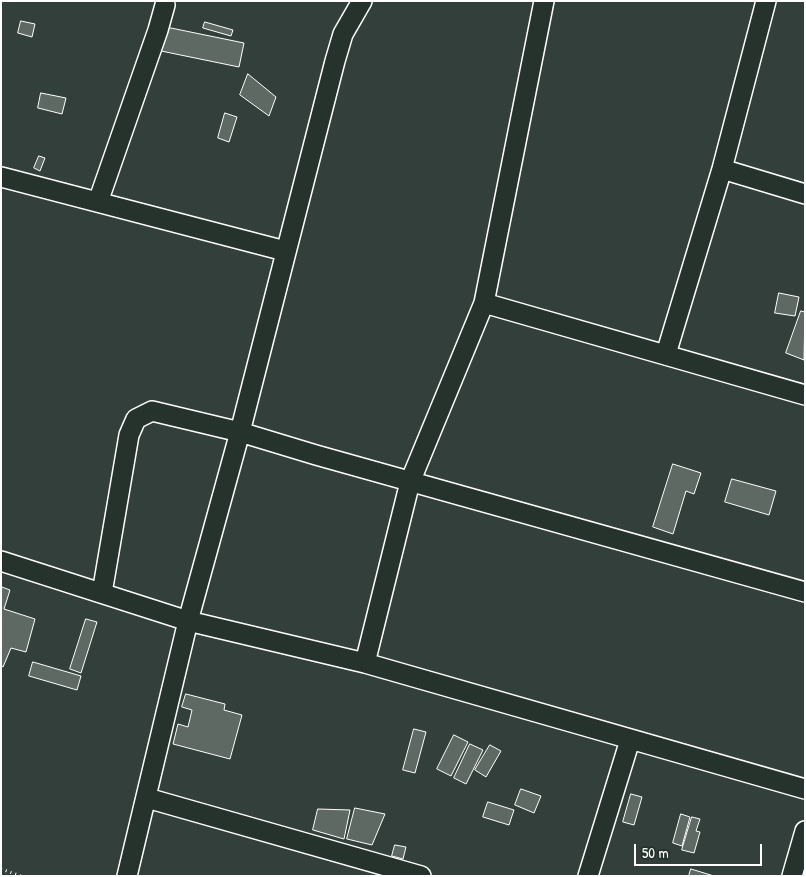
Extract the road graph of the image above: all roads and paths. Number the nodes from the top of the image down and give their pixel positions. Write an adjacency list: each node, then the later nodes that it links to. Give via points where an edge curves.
1 (362, 1): 9 (street, via 343,34)
2 (544, 1): 10 (street)
3 (766, 1): 5 (street)
4 (165, 5): 8 (street)
5 (722, 169): 7 (street); 11 (street)
6 (1, 176): 8 (street)
7 (805, 194)
8 (98, 202): 9 (street)
9 (285, 251): 13 (street)
10 (484, 303): 11 (street); 14 (street)
11 (666, 354): 12 (street)
12 (805, 395)
13 (240, 432): 14 (street); 17 (street, via 152,411 136,419 129,435); 18 (street)
14 (410, 482): 16 (street); 19 (street)
15 (1, 561): 17 (street)
16 (805, 592)
17 (102, 593): 18 (street)
18 (188, 621): 19 (street); 22 (street)
19 (365, 663): 20 (street)
20 (630, 740): 21 (street); 28 (street)
21 (805, 789)
22 (147, 798): 26 (street); 27 (street)
23 (805, 831): 29 (street)
24 (1, 869): 25 (path)
25 (20, 876)
26 (127, 876)
27 (421, 876)
28 (588, 876)
29 (792, 876)

